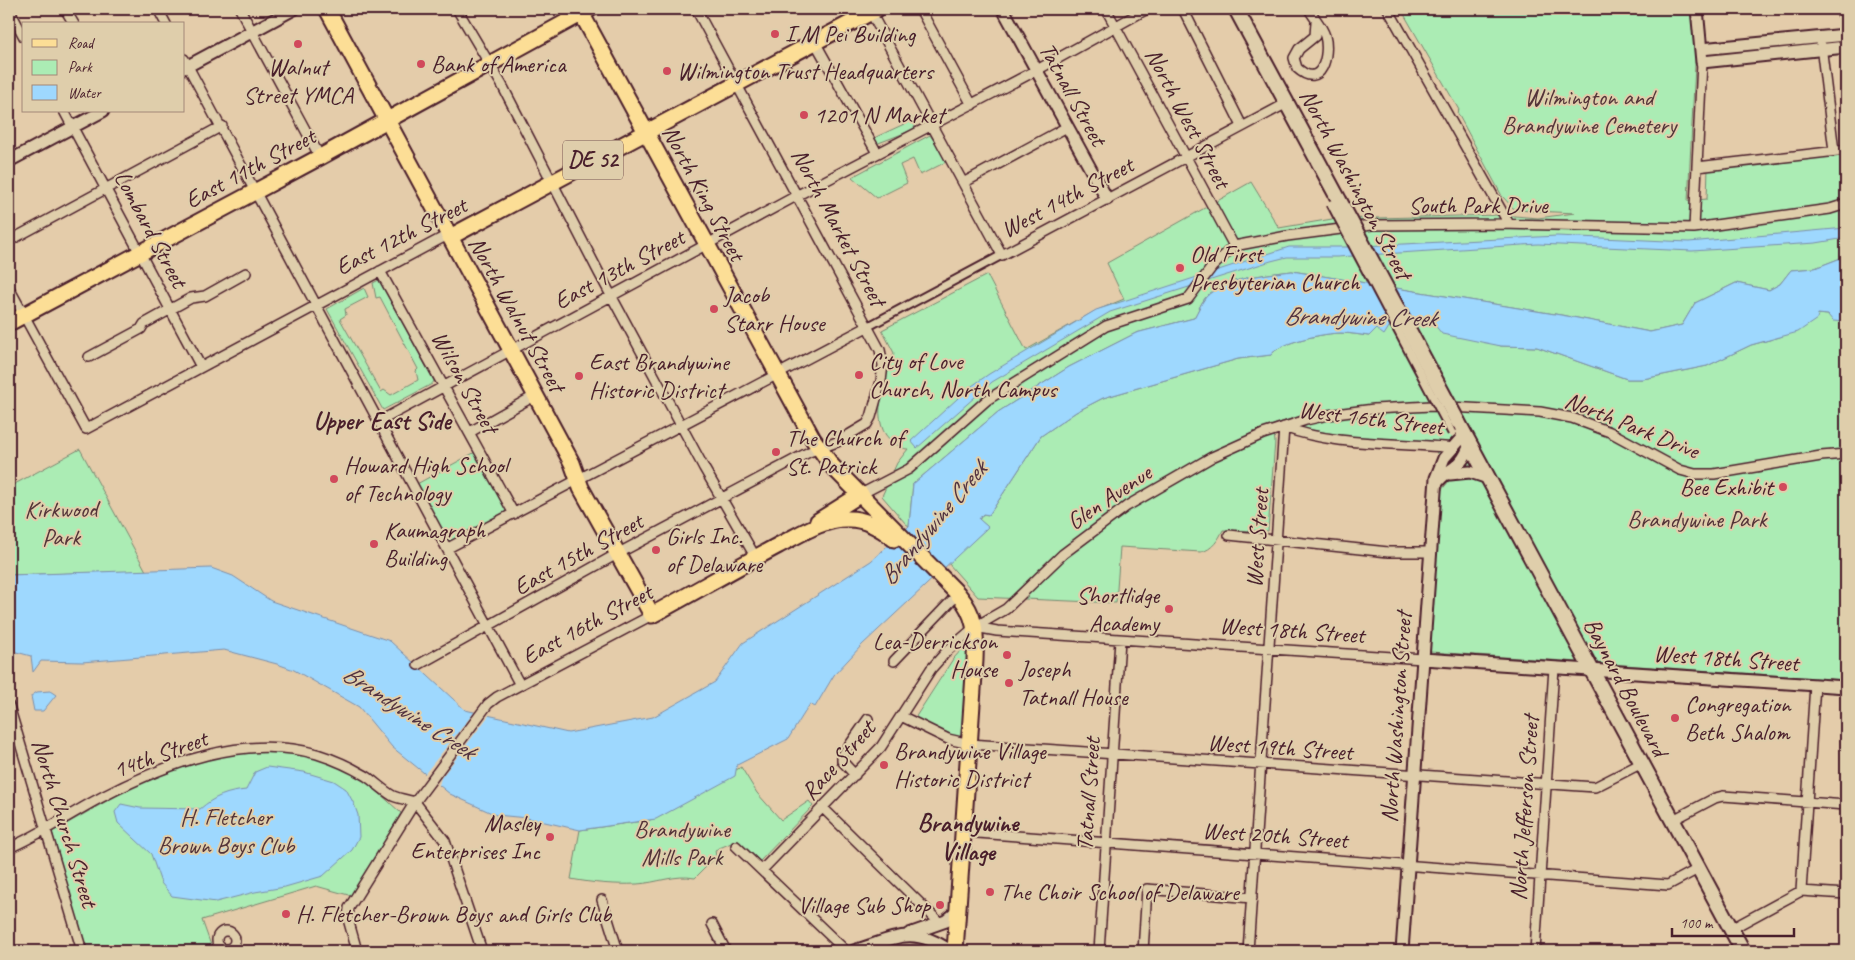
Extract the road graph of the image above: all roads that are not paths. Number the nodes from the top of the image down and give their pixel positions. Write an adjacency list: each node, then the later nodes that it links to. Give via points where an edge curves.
1 (9, 9): 25 (street)
2 (65, 9): 20 (street)
3 (158, 9): 21 (street)
4 (240, 9): 24 (street)
5 (294, 9): 24 (street)
6 (327, 9): 41 (main road, North Walnut Street)
7 (457, 9): 34 (street)
8 (696, 9): 36 (street, North Market Street)
9 (920, 9): 38 (street)
10 (1003, 9): 35 (street, Tatnall Street)
11 (1106, 9): 23 (street, North West Street)
12 (1147, 9): 23 (street, East 13th Street)
13 (1183, 9): 44 (street)
14 (1236, 9): 37 (main road, North Washington Street)
15 (1309, 9): 22 (street)
16 (1388, 9): 62 (street)
17 (1697, 9): 30 (street)
18 (583, 10): 34 (main road, East 11th Street); 47 (main road, North King Street)
19 (872, 10): 28 (main road, DE 52); 43 (street)
20 (73, 22)
21 (165, 22)
22 (1316, 22): 22 (street, via 1315,36 1299,49 1294,58 1297,68 1307,74 1320,71 1326,58 1325,36)
23 (1115, 26): 35 (street, East 13th Street); 51 (street, North West Street)
24 (252, 32): 33 (street); 52 (street)
25 (22, 33)
26 (1846, 35): 27 (street)
27 (1820, 38): 30 (street); 31 (street)
28 (816, 42): 36 (main road, DE 52); 50 (street)
29 (1846, 47): 31 (street)
30 (1701, 49): 32 (street)
31 (1821, 50): 32 (street); 49 (street)
32 (1702, 62): 54 (street)
33 (185, 64): 42 (street)
34 (488, 64): 41 (main road, East 11th Street); 55 (street)
35 (1037, 70): 38 (street, East 13th Street); 46 (street, Tatnall Street)
36 (737, 84): 47 (main road, East 12th Street / DE 52); 59 (street, North Market Street)
37 (1287, 103): 44 (street, West 14th Street); 89 (main road, North Washington Street, bridge, via 1335,202)
38 (972, 105): 43 (street, East 13th Street)
39 (64, 112): 45 (street, Lombard Street)
40 (101, 112): 45 (street)
41 (386, 120): 52 (main road, East 11th Street); 64 (main road, North Walnut Street)
42 (222, 126): 57 (street); 58 (street)
43 (932, 126): 50 (street, East 13th Street); 56 (street)
44 (1242, 126): 51 (street, West 14th Street)
45 (72, 127): 53 (street); 57 (street, Lombard Street)
46 (1067, 127): 56 (street); 60 (street, Tatnall Street)
47 (646, 132): 55 (main road, East 12th Street / DE 52); 66 (main road, North King Street)
48 (1846, 150): 49 (street)
49 (1834, 151): 54 (street)
50 (877, 153): 59 (street, East 13th Street)
51 (1186, 156): 60 (street, West 14th Street); 67 (street, North West Street)
52 (320, 157): 58 (main road, East 11th Street)
53 (9, 161)
54 (1697, 167): 63 (street)
55 (553, 182): 64 (main road, East 12th Street / DE 52); 73 (street)
56 (963, 183): 69 (street)
57 (106, 189): 65 (street); 68 (street, Lombard Street)
58 (256, 190): 68 (main road, East 11th Street); 74 (street)
59 (798, 195): 66 (street, East 13th Street); 78 (street, North Market Street)
60 (1107, 199): 69 (street, West 14th Street)
61 (1846, 204): 63 (street, South Park Drive)
62 (1508, 224): 63 (street, South Park Drive); 67 (street, South Park Drive, via 1372,225)
63 (1694, 228)
64 (450, 237): 70 (street, East 12th Street, via 442,238); 79 (main road, North Walnut Street)
65 (9, 241)
66 (706, 245): 73 (street, East 13th Street); 82 (main road, North King Street)
67 (1234, 246): 95 (street, via 1212,267 1188,299 1106,326 999,391 909,469)
68 (140, 252): 75 (street, Lombard Street); 76 (main road, East 11th Street)
69 (1002, 255): 78 (street, West 14th Street)
70 (380, 271): 74 (street, East 12th Street); 83 (street, Wilson Street)
71 (246, 273): 75 (street, via 205,296 191,298)
72 (9, 288): 76 (street)
73 (611, 296): 79 (street, East 13th Street); 86 (street)
74 (317, 304): 81 (street, East 12th Street); 85 (street)
75 (171, 309): 80 (street); 81 (street, Lombard Street)
76 (24, 315): 77 (main road, East 11th Street); 81 (street, East 12th Street, via 86,429)
77 (9, 323)
78 (867, 327): 82 (street); 90 (street, North Market Street, via 880,350 883,365 871,417 863,428)
79 (511, 350): 83 (street, East 13th Street); 84 (main road, North Walnut Street)
80 (89, 357)
81 (201, 367)
82 (776, 375): 86 (street); 90 (main road, North King Street)
83 (443, 386): 85 (street, East 13th Street); 88 (street, Wilson Street)
84 (536, 395): 88 (street); 93 (main road, North Walnut Street)
85 (380, 421): 102 (street)
86 (681, 425): 93 (street); 96 (street)
87 (1284, 427): 89 (street, West 16th Street, via 1328,437); 91 (street, North Park Drive, via 1328,415 1374,409 1431,406 1499,409 1572,418 1610,432 1680,470 1695,474); 101 (street, West Street); 109 (street, Glen Avenue, via 1212,457 1144,495 1063,554 1006,609)
88 (470, 432): 97 (street, Wilson Street)
89 (1458, 436): 92 (main road, Baynard Boulevard); 94 (street, North Washington Street, via 1441,463); 94 (street, via 1458,466)
90 (819, 449): 95 (main road, North King Street); 96 (street, East 15th Street)
91 (1846, 454)
92 (1488, 478): 94 (street, via 1463,472); 116 (main road, Baynard Boulevard)
93 (578, 480): 97 (street); 104 (main road, North Walnut Street)
94 (1438, 481): 103 (street, North Washington Street)
95 (861, 494): 98 (main road); 100 (main road)
96 (722, 499): 104 (street, East 15th Street); 105 (street)
97 (514, 514): 102 (street)
98 (888, 529): 100 (main road, East 16th Street, via 846,519); 106 (main road)
99 (1229, 535): 101 (street)
100 (798, 536): 105 (main road, East 16th Street)
101 (1276, 541): 103 (street, via 1388,552); 111 (street, West Street)
102 (448, 548): 108 (street)
103 (1430, 552): 112 (street, North Washington Street)
104 (617, 554): 107 (main road, North Walnut Street); 108 (street, East 15th Street)
105 (756, 558): 107 (main road, East 16th Street)
106 (950, 586): 109 (main road, via 972,612); 113 (street)
107 (652, 615): 117 (street, East 16th Street)
108 (490, 625): 114 (street, East 15th Street); 117 (street)
109 (975, 627): 110 (street, West 18th Street); 121 (street, Race Street, via 931,669); 123 (main road)
110 (1120, 640): 111 (street, West 18th Street); 124 (street, Tatnall Street)
111 (1270, 651): 112 (street, West 18th Street); 126 (street, West Street)
112 (1423, 659): 115 (street, West 18th Street); 128 (street, North Washington Street)
113 (894, 661)
114 (418, 665)
115 (1554, 668): 116 (street, West 18th Street); 129 (street, North Jefferson Street)
116 (1591, 670): 118 (street, West 18th Street); 125 (main road, Baynard Boulevard)
117 (520, 685): 130 (street, East 16th Street, via 488,704)
118 (1815, 685): 119 (street, West 18th Street); 131 (street)
119 (1846, 687)
120 (9, 706): 135 (street, North Church Street)
121 (901, 716): 123 (street, West 19th Street, via 948,739); 127 (street, Race Street, via 881,747)
122 (868, 719): 127 (street, via 842,756 842,761)
123 (970, 744): 124 (street, West 19th Street); 136 (main road)
124 (1112, 755): 126 (street, West 19th Street); 137 (street, Tatnall Street)
125 (1642, 763): 129 (street, West 19th Street, via 1595,787); 134 (main road, Baynard Boulevard)
126 (1260, 766): 128 (street, West 19th Street); 140 (street, West Street)
127 (855, 775): 133 (street, Race Street)
128 (1414, 776): 129 (street, West 19th Street); 141 (street, North Washington Street)
129 (1545, 784): 144 (street, North Jefferson Street)
130 (416, 802): 135 (street, 14th Street, via 394,796 364,775 317,754 256,748 208,754 173,766 103,796); 155 (street, East 16th Street, via 349,908 348,920); 156 (street, via 445,841)
131 (1807, 802): 132 (street); 134 (street, via 1720,797); 145 (street)
132 (1846, 805)
133 (823, 808): 143 (street, Race Street); 150 (street)
134 (1673, 820): 142 (main road, Baynard Boulevard)
135 (46, 828): 139 (street, 14th Street); 154 (street, North Church Street)
136 (964, 832): 137 (street, West 20th Street); 149 (main road)
137 (1106, 844): 140 (street, West 20th Street); 163 (street, Tatnall Street)
138 (736, 846): 143 (street)
139 (9, 848)
140 (1255, 853): 141 (street, West 20th Street); 147 (street, West Street)
141 (1408, 866): 144 (street, West 20th Street); 166 (street, North Washington Street)
142 (1698, 869): 144 (street, West 20th Street, via 1668,884); 152 (main road, Baynard Boulevard)
143 (762, 870): 159 (street)
144 (1540, 875): 167 (street, North Jefferson Street)
145 (1801, 891): 146 (street); 152 (street)
146 (1846, 894)
147 (1252, 898): 164 (street, via 1148,889); 165 (street, West Street)
148 (602, 900): 157 (street)
149 (958, 911): 150 (street); 162 (main road)
150 (939, 922): 153 (street)
151 (712, 924): 158 (street)
152 (1731, 929): 168 (main road, Baynard Boulevard)
153 (904, 936): 160 (street); 161 (street, via 923,936)
154 (82, 951)
155 (358, 951)
156 (482, 951)
157 (618, 951)
158 (726, 951)
159 (846, 951)
160 (854, 951)
161 (950, 951)
162 (955, 951)
163 (1099, 951)
164 (1143, 951)
165 (1248, 951)
166 (1402, 951)
167 (1535, 951)
168 (1743, 951)

